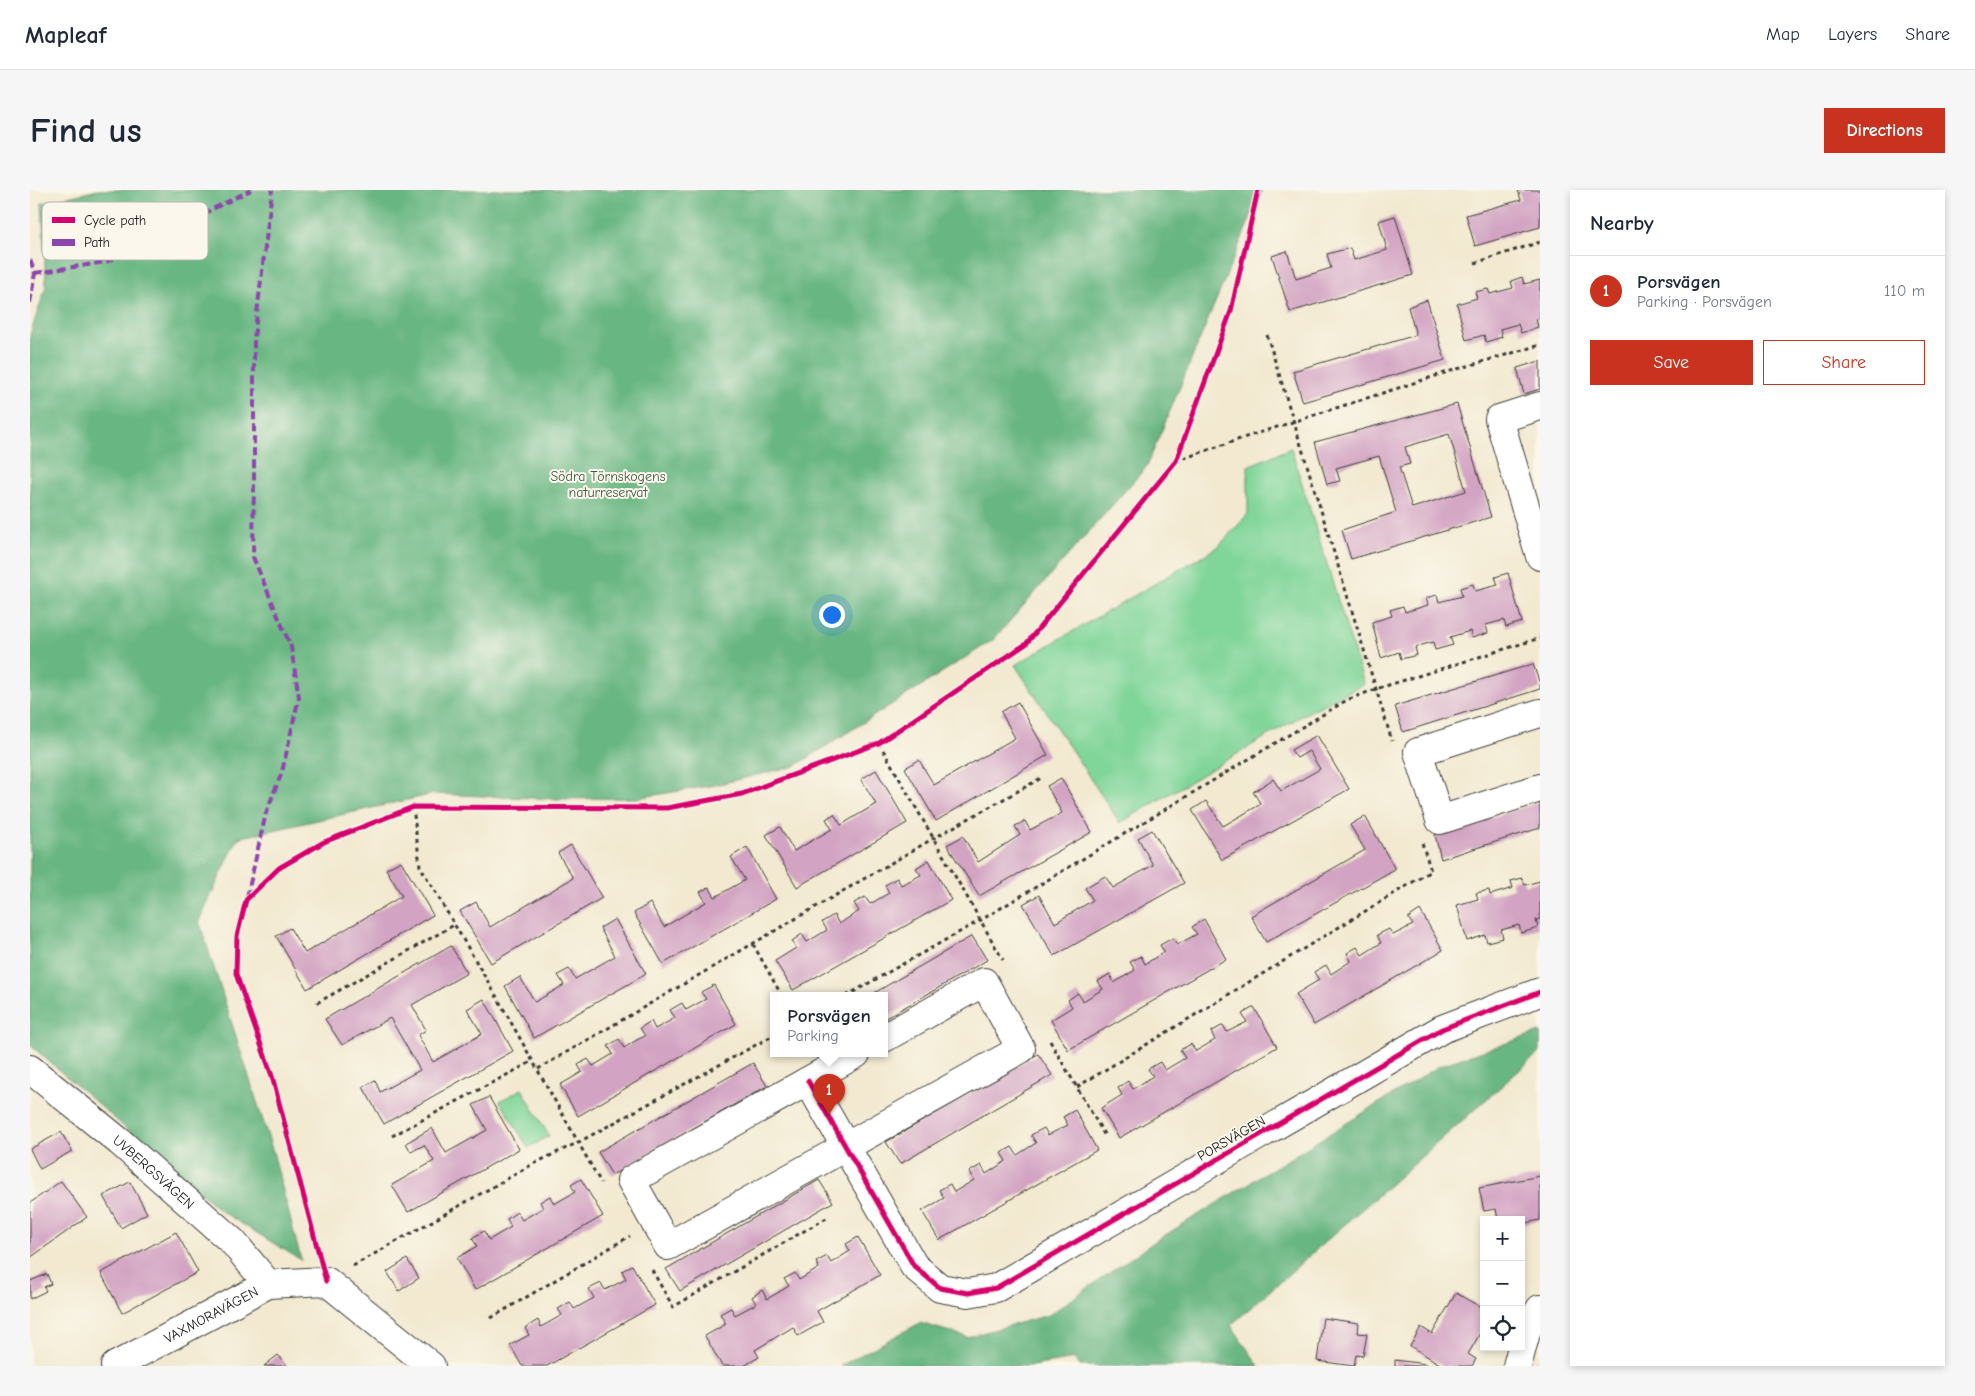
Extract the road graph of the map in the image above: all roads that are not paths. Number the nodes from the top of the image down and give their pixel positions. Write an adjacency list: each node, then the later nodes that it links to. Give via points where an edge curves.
1 (1540, 406): 2 (street, via 1499,419)
2 (1530, 489): 3 (street)
3 (1540, 556)
4 (1540, 713): 5 (street, via 1418,752 1440,820)
5 (1540, 788)
6 (1540, 992): 11 (street, PORSVÄGEN, via 1442,1029 996,1288 968,1293 940,1288 914,1266)
7 (888, 1036): 11 (street, via 984,982 1021,1049)
8 (851, 1057): 10 (street)
9 (30, 1069): 12 (street, UVBERGSVÄGEN, via 120,1142 233,1242)
10 (808, 1081): 11 (street, PORSVÄGEN); 11 (street, via 631,1180 668,1246)
11 (845, 1148)
12 (268, 1284): 14 (street, VAXMORAVÄGEN); 15 (street, VAXMORAVÄGEN, via 326,1281)
13 (1540, 1309): 16 (street, via 1526,1329)
14 (115, 1366)
15 (431, 1366)
16 (1517, 1366)

